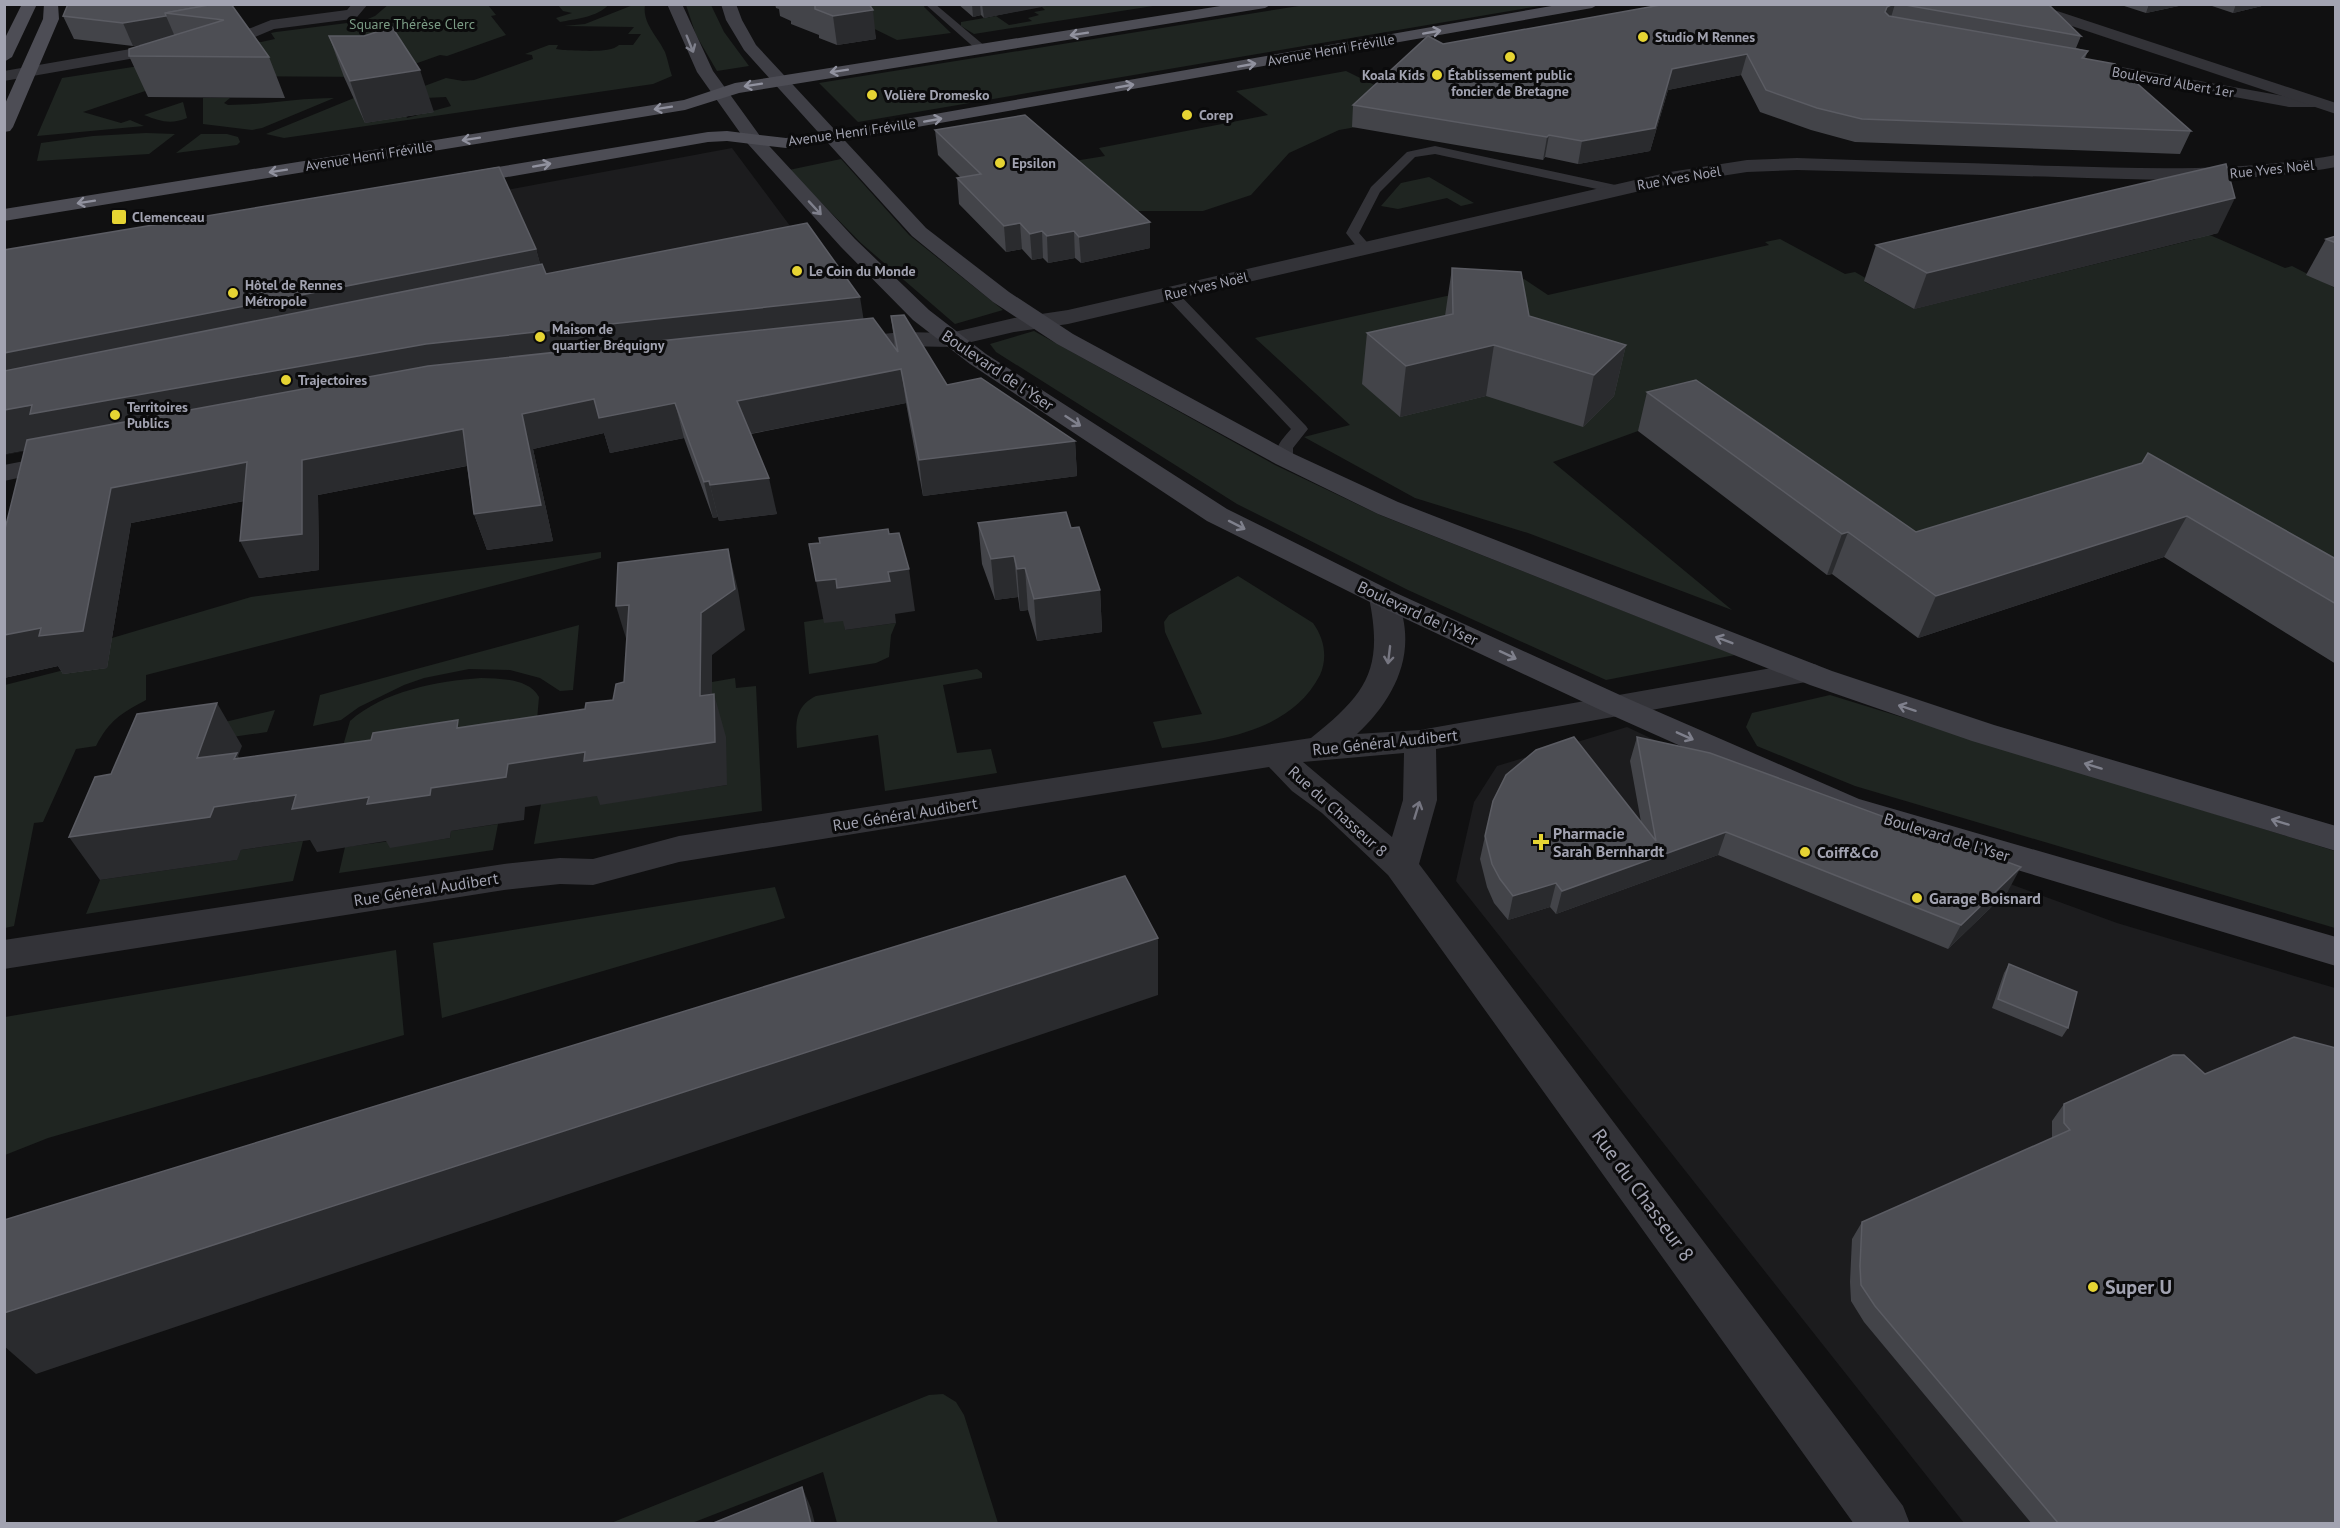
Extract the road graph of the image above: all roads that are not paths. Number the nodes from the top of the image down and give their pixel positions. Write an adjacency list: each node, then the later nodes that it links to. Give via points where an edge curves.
1 (30, 4): 13 (main road)
2 (361, 4): 15 (street, via 352,14 271,25 255,32)
3 (674, 4): 18 (main road, Boulevard de l'Yser, one-way to 18, via 696,58)
4 (728, 4): 17 (main road, via 750,47)
5 (928, 4): 12 (lane)
6 (1265, 4): 12 (main road, Avenue Henri Fréville, one-way to 12)
7 (1592, 4): 22 (main road, Avenue Henri Fréville, one-way to 7)
8 (2020, 4): 10 (street, Boulevard Albert 1er)
9 (2026, 4): 10 (street, Boulevard Albert 1er)
10 (2042, 11): 19 (street, Boulevard Albert 1er)
11 (53, 15): 15 (main road)
12 (982, 49): 17 (main road, Avenue Henri Fréville, one-way to 17)
13 (4, 57)
14 (2070, 63): 19 (street, Boulevard Albert 1er, via 2289,102)
15 (27, 71): 16 (street); 21 (main road)
16 (4, 76)
17 (780, 81): 18 (main road, Avenue Henri Fréville, one-way to 18); 22 (main road)
18 (719, 93): 23 (main road, Boulevard de l'Yser); 27 (main road, Avenue Henri Fréville, one-way to 27, via 685,105)
19 (2317, 103): 20 (street, Boulevard Albert 1er)
20 (2336, 109)
21 (4, 127)
22 (832, 137): 23 (main road, Avenue Henri Fréville, via 786,143); 30 (main road, via 919,232)
23 (754, 140): 25 (main road, Avenue Henri Fréville, one-way to 23, via 708,137); 31 (main road, Boulevard de l'Yser, one-way to 31, via 848,243)
24 (2336, 161): 26 (street, Rue Yves Noël, via 2256,172 2181,174 1747,166)
25 (443, 182)
26 (1620, 190): 28 (street, Rue Yves Noël); 28 (lane, via 1435,150 1411,154 1375,190 1352,233)
27 (4, 215)
28 (1365, 249): 29 (street, Rue Yves Noël)
29 (1171, 294): 30 (street, Rue Yves Noël); 34 (lane, via 1300,429 1285,447)
30 (1037, 322): 31 (street, Rue Yves Noël); 34 (main road)
31 (950, 340): 32 (street, Rue Yves Noël, via 902,339); 36 (main road, Boulevard de l'Yser, one-way to 36, via 1217,515)
32 (819, 348)
33 (85, 458): 35 (street)
34 (1285, 459): 37 (main road, one-way to 34, via 1388,508)
35 (4, 473)
36 (1384, 597): 38 (main road, Boulevard de l'Yser, one-way to 38); 40 (street, one-way to 40, via 1391,646 1387,673 1369,704 1348,727)
37 (1806, 672): 38 (street, Rue Général Audibert); 42 (main road, one-way to 37, via 1972,729)
38 (1620, 706): 39 (street, Rue Général Audibert); 44 (main road, Boulevard de l'Yser, one-way to 44, via 1847,807)
39 (1420, 741): 40 (street, Rue Général Audibert); 43 (street, Rue du Chasseur 8, one-way to 39, via 1420,800)
40 (1320, 748): 41 (street, Rue Général Audibert)
41 (1277, 754): 43 (street, Rue du Chasseur 8, via 1304,783); 45 (street, Rue Général Audibert, via 679,849 593,872 504,877)
42 (2336, 840)
43 (1401, 866): 46 (street, Rue du Chasseur 8)
44 (2336, 952)
45 (4, 955)
46 (1885, 1524)

